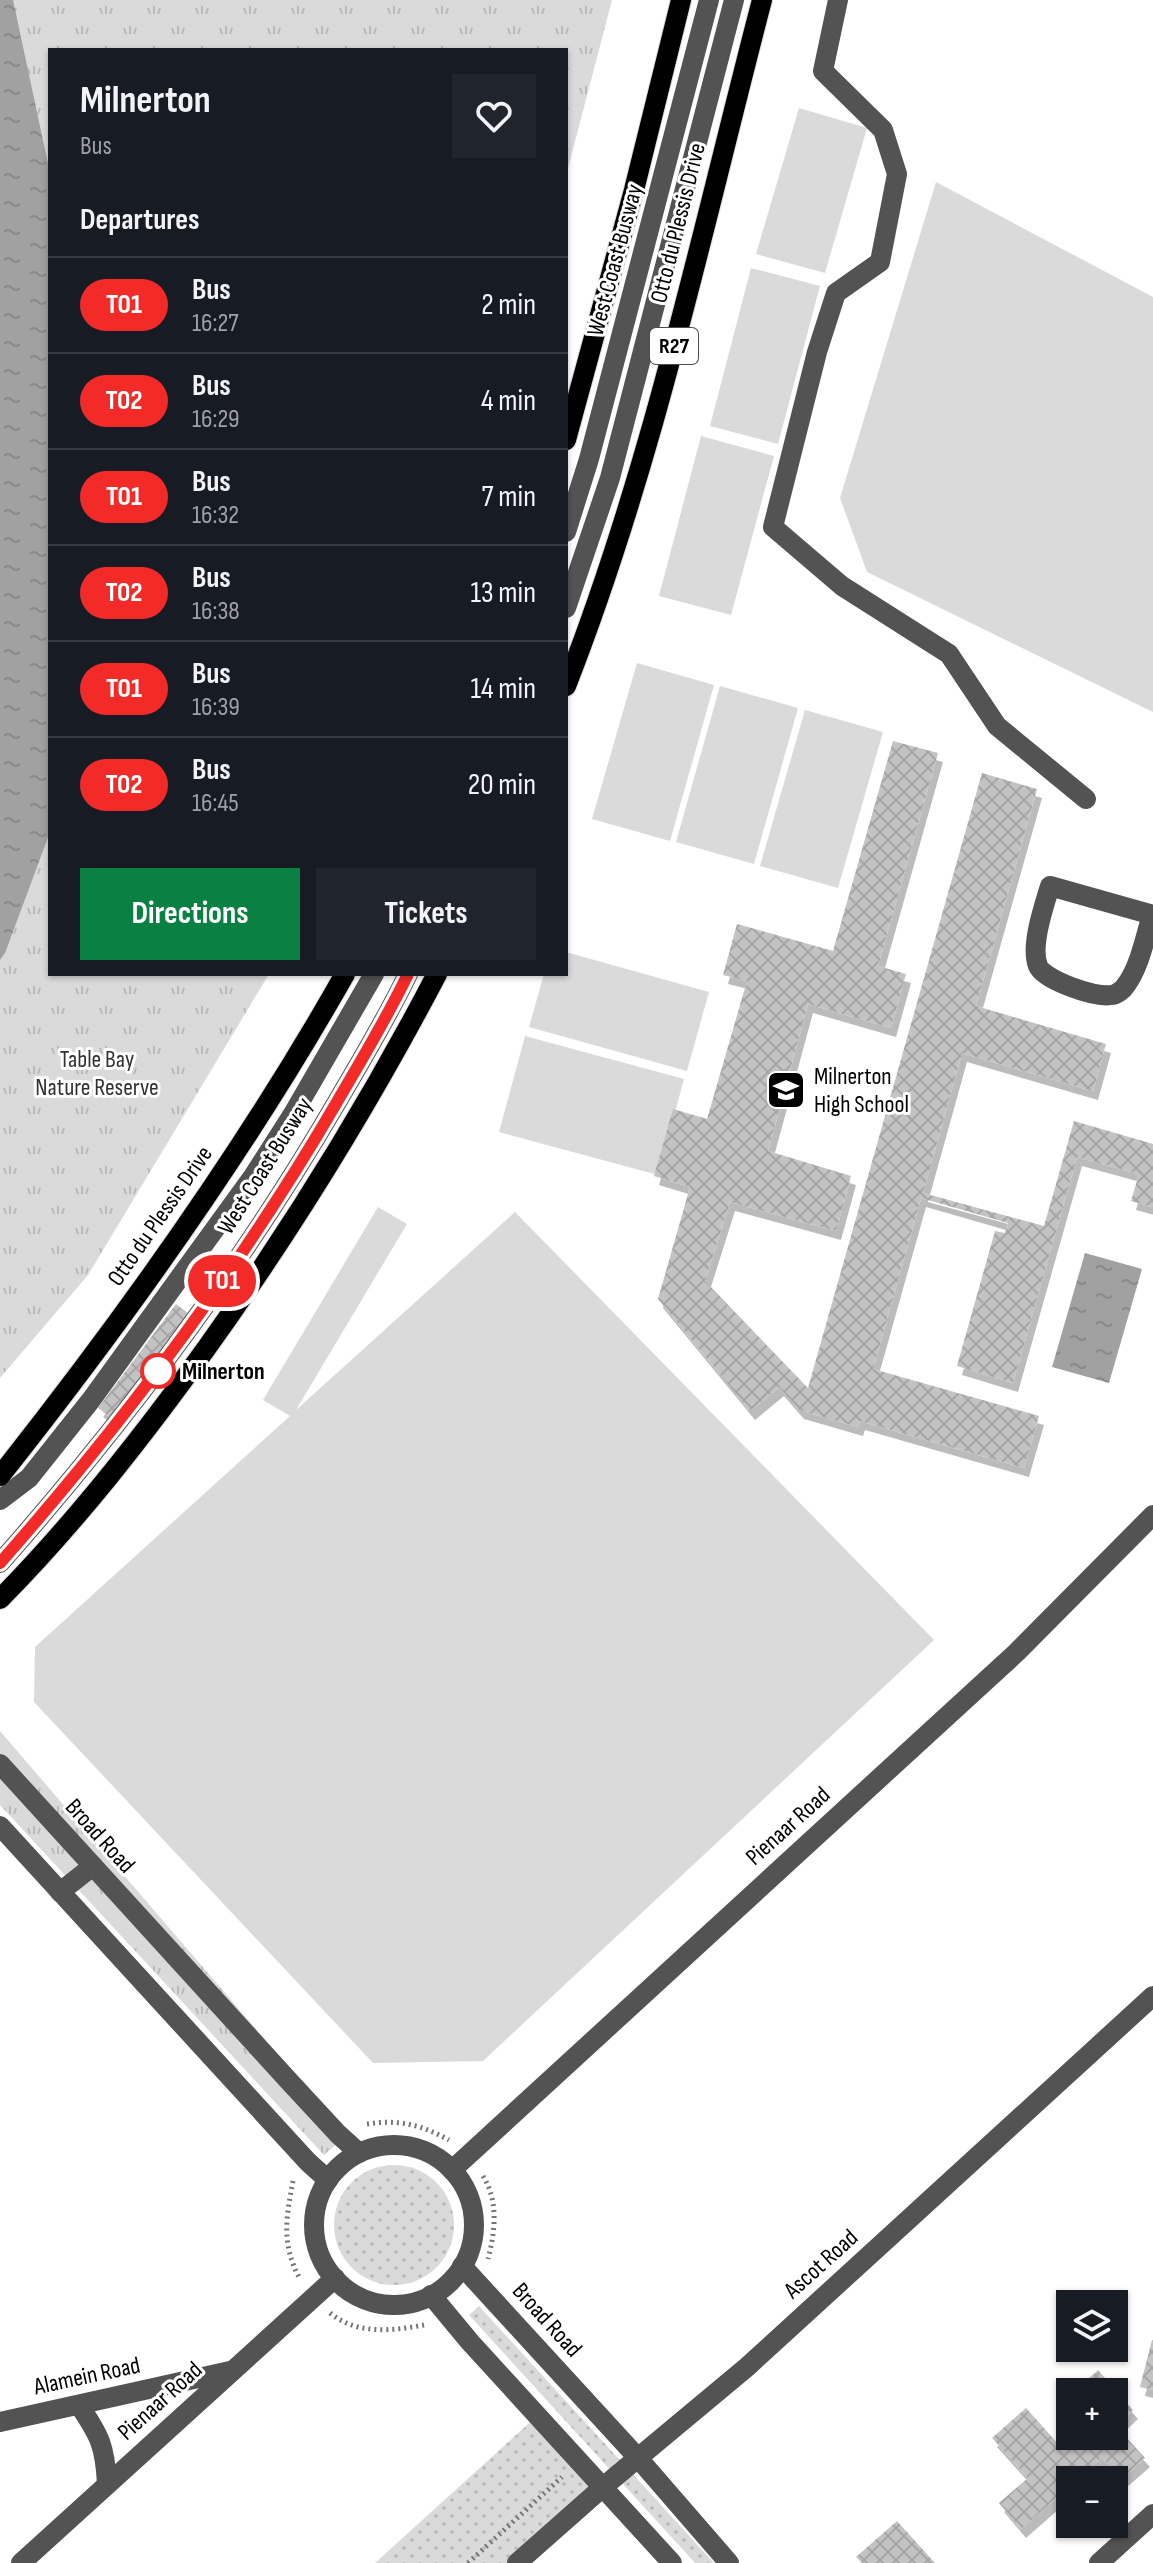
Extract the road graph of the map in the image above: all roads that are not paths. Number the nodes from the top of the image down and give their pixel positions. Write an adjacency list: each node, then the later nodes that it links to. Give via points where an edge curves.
1 (681, 0): 6 (main road)
2 (709, 0): 7 (street, West Coast Busway)
3 (734, 0): 8 (street, West Coast Busway, via 610,478)
4 (762, 0): 9 (main road, Otto du Plessis Drive / R27, via 640,469)
5 (838, 0): 10 (street, via 823,71 883,130 897,174 880,262 836,293 773,527 842,586 949,654 997,726)
6 (568, 433)
7 (568, 526)
8 (568, 602)
9 (568, 680)
10 (1086, 799)
11 (1153, 915): 11 (street, via 1050,886 1036,949 1040,970 1101,995 1119,992 1134,970)
12 (344, 976): 16 (main road, Otto du Plessis Drive, via 204,1202)
13 (373, 976): 17 (street, West Coast Busway, via 254,1175)
14 (407, 976): 21 (street, West Coast Busway, via 303,1159 210,1300 108,1436)
15 (436, 976): 22 (main road, via 326,1171 251,1285 109,1478)
16 (0, 1476)
17 (29, 1478): 18 (street, West Coast Busway); 19 (street, West Coast Busway)
18 (0, 1500)
19 (0, 1515)
20 (1153, 1515): 29 (street, Pienaar Road, via 1017,1652)
21 (0, 1563)
22 (0, 1599)
23 (0, 1764): 25 (street, Broad Road)
24 (0, 1826): 26 (street)
25 (93, 1866): 26 (street); 28 (street, Broad Road)
26 (60, 1892): 30 (street)
27 (1153, 1996): 37 (street, Ascot Road, via 747,2367)
28 (359, 2153): 29 (street, via 386,2145 408,2146); 30 (street)
29 (452, 2170): 31 (street, via 473,2212 471,2244)
30 (328, 2180): 32 (street, via 314,2227 322,2258)
31 (462, 2266): 33 (street); 37 (street, Broad Road)
32 (335, 2278): 33 (street, via 359,2296 380,2303 401,2304); 34 (street, Pienaar Road)
33 (431, 2295): 39 (street)
34 (232, 2371): 35 (street, Alamein Road); 38 (street, Pienaar Road)
35 (79, 2405): 36 (street, Alamein Road); 38 (street, via 99,2434)
36 (0, 2422)
37 (638, 2458): 39 (street, Ascot Road); 44 (street, Broad Road)
38 (107, 2484): 41 (street, Pienaar Road)
39 (595, 2494): 42 (street, Ascot Road); 43 (street)
40 (1153, 2514): 45 (street)
41 (21, 2563)
42 (517, 2563)
43 (672, 2563)
44 (729, 2563)
45 (1099, 2563)

